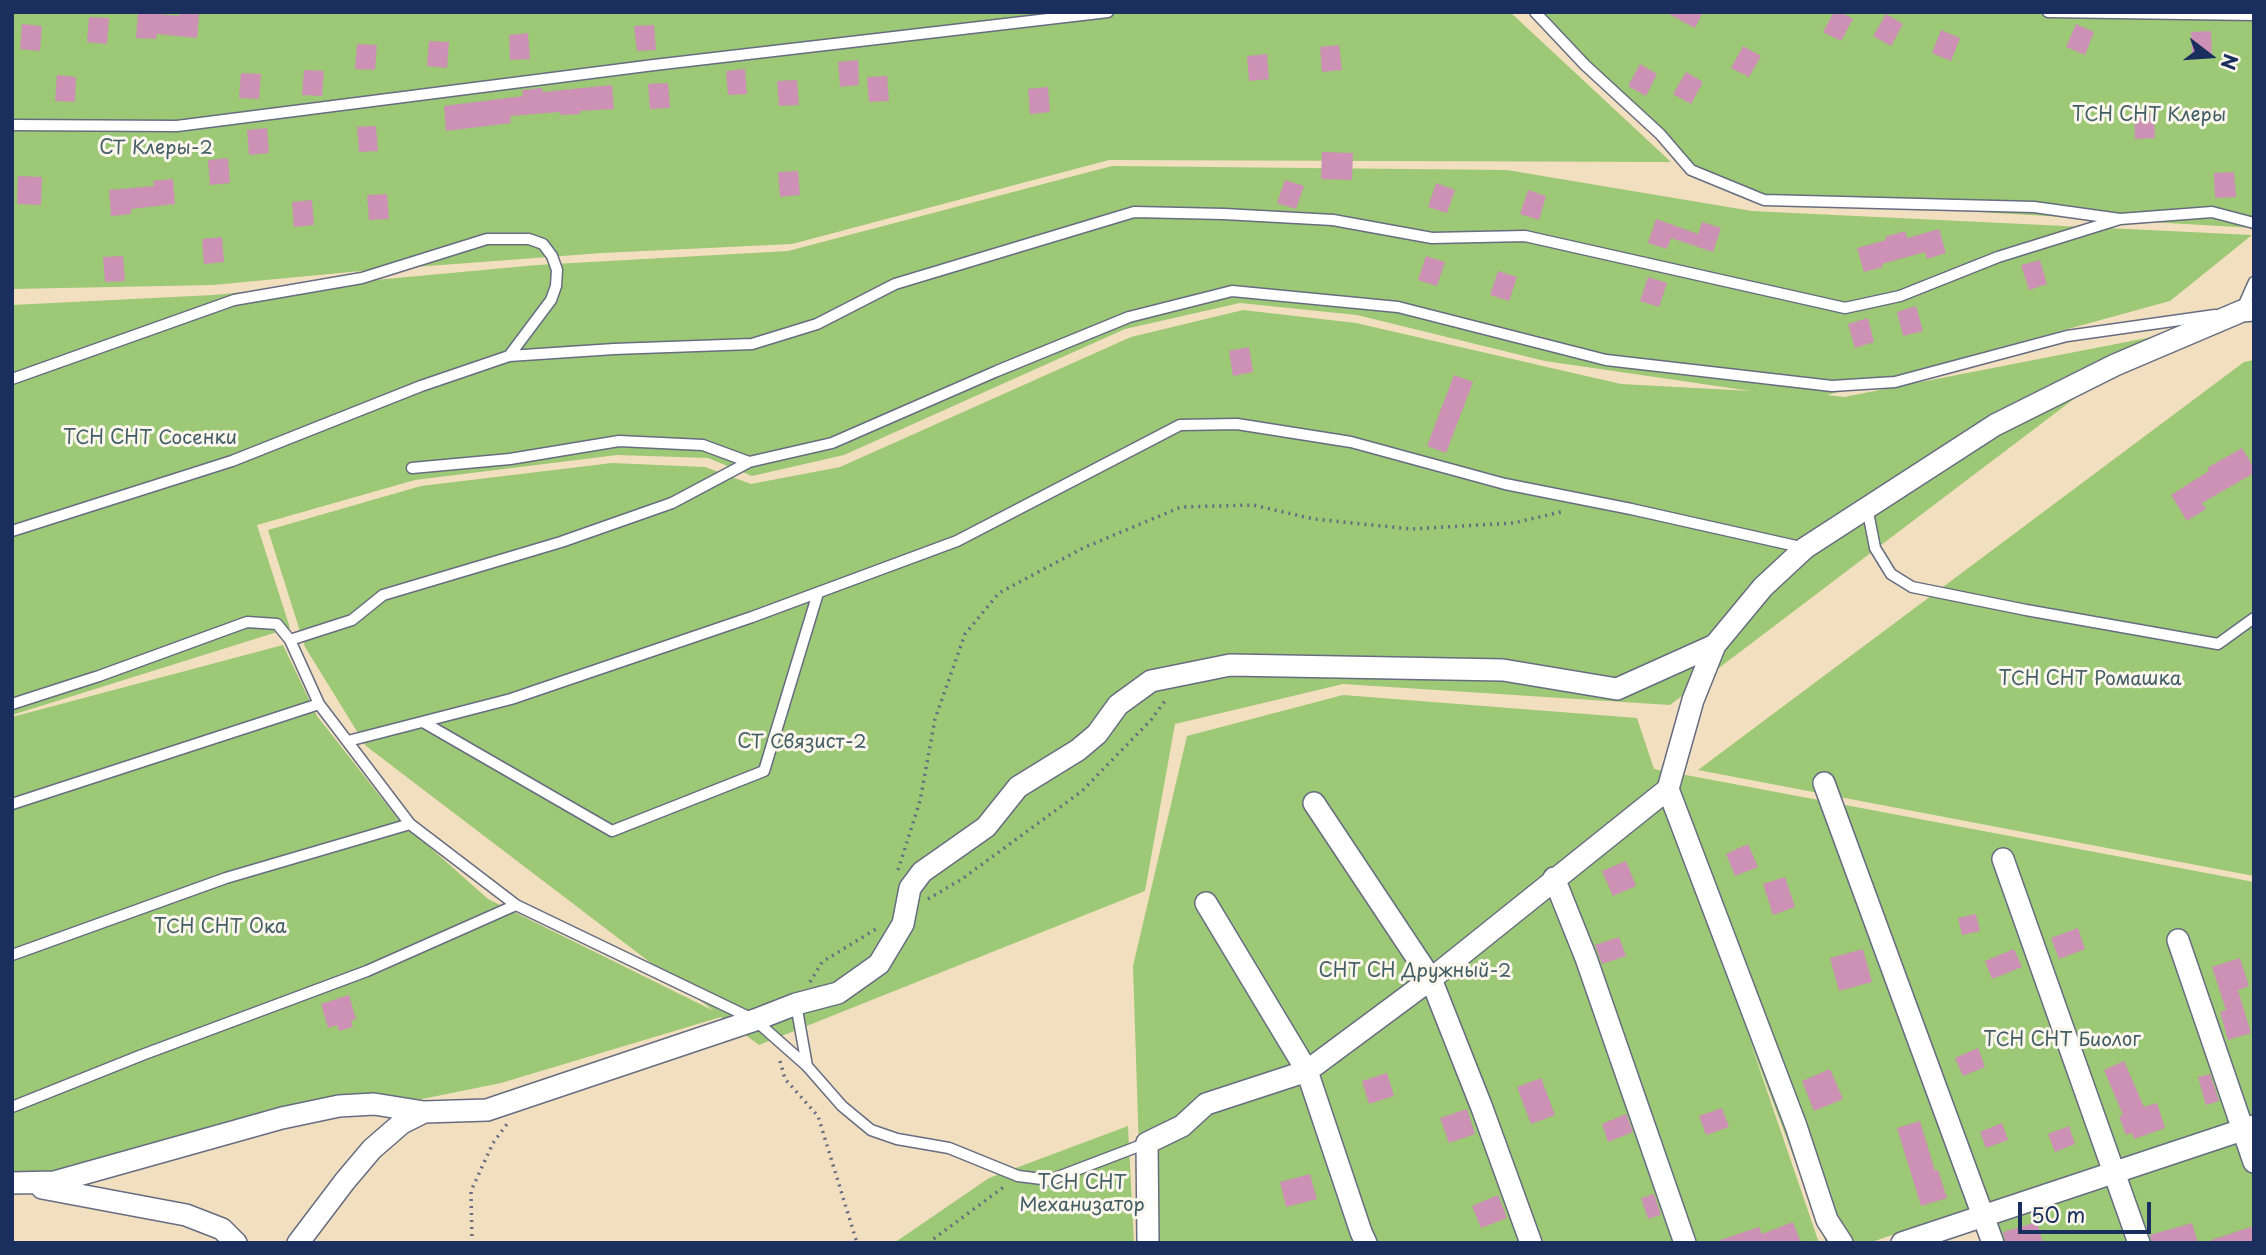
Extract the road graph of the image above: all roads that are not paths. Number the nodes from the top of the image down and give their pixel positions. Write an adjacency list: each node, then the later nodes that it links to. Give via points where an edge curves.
1 (1108, 12): 5 (lane, via 177,126)
2 (1535, 12): 6 (lane, via 1691,170 1764,200 2034,207)
3 (2048, 12): 4 (lane)
4 (2254, 15)
5 (12, 125)
6 (2120, 219): 7 (lane, via 2213,212); 10 (lane, via 1998,257 1900,296 1845,308 1525,236 1432,238 1333,220 1133,212 895,284 817,324 752,344)
7 (2254, 223)
8 (2254, 282): 9 (lane)
9 (2248, 311): 12 (lane, via 2067,336 1895,382 1832,386 1606,360 1398,307 1232,291 1129,317 832,443); 14 (street, via 2115,365 1995,425)
10 (509, 356): 11 (lane, via 551,300 556,285 552,256 543,244 529,239 486,239 362,278 234,300); 15 (lane, via 232,461)
11 (12, 379)
12 (749, 462): 13 (lane, via 703,445 619,441 510,459); 19 (lane, via 672,503 383,595 352,620)
13 (412, 468)
14 (1867, 506): 16 (street); 18 (lane, via 1875,548 1891,574 1912,587 2218,644)
15 (12, 531)
16 (1805, 548): 17 (lane, via 1505,484 1351,442 1237,424 1180,425 957,541); 20 (street, via 1763,587)
17 (818, 593): 23 (lane, via 511,699); 23 (lane, via 764,771 612,831)
18 (2254, 618)
19 (290, 640): 21 (lane, via 277,624 247,622); 22 (lane)
20 (1715, 645): 26 (street, via 1693,700); 37 (street, via 1617,689 1503,670 1230,666 1152,681 1118,705 1097,734 1078,750 1018,787 986,827 922,872 909,888 903,924 879,964 838,993)
21 (12, 704)
22 (319, 704): 24 (lane); 28 (lane)
23 (423, 722): 24 (lane)
24 (348, 741): 29 (lane)
25 (1824, 783): 48 (street)
26 (1668, 789): 31 (street); 55 (street, via 1827,1220)
27 (1314, 803): 36 (street)
28 (12, 804)
29 (410, 824): 33 (lane); 35 (lane, via 226,878)
30 (2003, 859): 46 (street)
31 (1554, 878): 36 (street); 54 (street)
32 (1206, 903): 40 (street)
33 (516, 905): 38 (lane); 41 (lane, via 367,971)
34 (2178, 940): 43 (street)
35 (12, 956)
36 (1431, 979): 40 (street); 53 (street)
37 (796, 1004): 38 (street); 39 (lane)
38 (755, 1020): 39 (lane); 42 (street, via 487,1110)
39 (807, 1066): 44 (lane, via 842,1106 871,1130 949,1148 1018,1177 1050,1180)
40 (1307, 1071): 44 (street, via 1206,1104 1182,1126); 52 (street)
41 (12, 1107)
42 (424, 1112): 47 (street, via 374,1104 340,1106 54,1182); 50 (street, via 402,1123 372,1149)
43 (2248, 1128): 45 (street); 46 (street)
44 (1147, 1143): 51 (street)
45 (2254, 1162)
46 (2116, 1173): 48 (street); 58 (street)
47 (13, 1183): 49 (street, via 186,1214 222,1228)
48 (1982, 1215): 56 (street); 57 (street)
49 (236, 1243)
50 (298, 1243)
51 (1148, 1243)
52 (1366, 1243)
53 (1531, 1243)
54 (1685, 1243)
55 (1842, 1243)
56 (1902, 1243)
57 (1993, 1243)
58 (2139, 1243)

